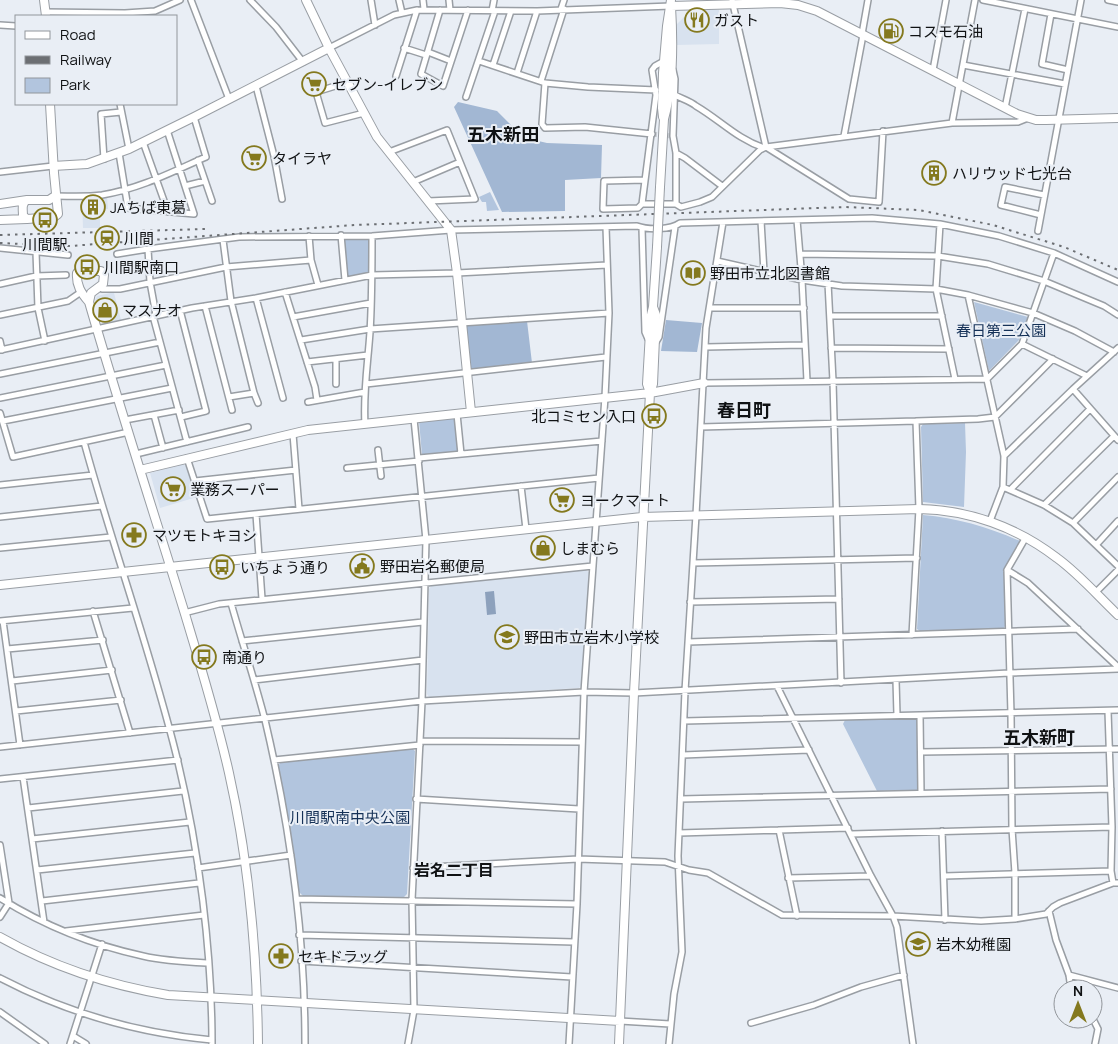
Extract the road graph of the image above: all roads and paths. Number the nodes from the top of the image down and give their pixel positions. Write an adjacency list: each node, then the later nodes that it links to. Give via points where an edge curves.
1 (44, 0): 32 (street)
2 (180, 0): 33 (street)
3 (191, 0): 63 (street)
4 (250, 0): 46 (street)
5 (306, 0): 41 (street)
6 (371, 0): 37 (street)
7 (399, 0): 31 (street)
8 (423, 0): 23 (street)
9 (448, 0): 25 (street)
10 (494, 0): 28 (street)
11 (564, 0): 27 (street)
12 (868, 0): 40 (street)
13 (946, 0): 50 (street)
14 (975, 0): 48 (street)
15 (983, 0): 21 (street)
16 (1081, 0): 35 (street)
17 (1108, 0): 19 (street)
18 (732, 2): 20 (street); 40 (street, via 798,5 817,11); 81 (street)
19 (1118, 2)
20 (671, 3): 27 (street); 47 (street)
21 (1025, 9): 34 (street); 53 (street)
22 (417, 10): 23 (street); 31 (street); 42 (street)
23 (424, 10): 24 (street)
24 (440, 10): 25 (street); 43 (street)
25 (450, 10): 26 (street)
26 (468, 10): 28 (street); 44 (street)
27 (563, 10): 30 (street); 56 (street)
28 (493, 11): 29 (street); 45 (street)
29 (511, 11): 30 (street); 49 (street)
30 (537, 11): 52 (street)
31 (402, 13): 37 (street)
32 (46, 14): 33 (street)
33 (155, 14)
34 (1051, 14): 35 (street); 51 (street, via 1042,64)
35 (1077, 19): 39 (street); 51 (street)
36 (0, 25): 38 (street)
37 (375, 25): 41 (street)
38 (15, 26)
39 (1118, 27)
40 (863, 35): 50 (street); 79 (street)
41 (329, 48): 46 (street); 55 (street)
42 (404, 48): 43 (street); 54 (street)
43 (427, 53): 44 (street); 44 (street, via 421,74 443,86)
44 (451, 61)
45 (479, 61): 49 (street); 62 (street)
46 (303, 62): 59 (street)
47 (667, 62): 60 (street, via 654,66 652,70); 61 (street, via 675,79); 180 (street, bridge, via 650,315)
48 (963, 64): 53 (street); 57 (street)
49 (492, 65): 52 (street)
50 (932, 70): 57 (street)
51 (1068, 70): 58 (street)
52 (517, 73): 56 (street)
53 (1012, 74): 58 (street); 66 (street)
54 (396, 76)
55 (348, 82): 68 (street); 68 (street, via 316,92 325,123)
56 (543, 82): 60 (street); 78 (street, via 542,124 545,128 585,126)
57 (960, 84): 66 (street); 75 (street)
58 (1065, 84): 73 (street)
59 (256, 86): 63 (street); 100 (street)
60 (656, 90): 78 (street)
61 (675, 95): 81 (street, via 696,105 750,144); 85 (street, via 673,136)
62 (466, 96)
63 (229, 99): 70 (street)
64 (50, 105): 89 (street)
65 (120, 105): 67 (street)
66 (1005, 108): 69 (street)
67 (121, 112): 82 (street); 86 (street, via 101,114)
68 (364, 112): 83 (street)
69 (1013, 112): 71 (street); 74 (street)
70 (194, 117): 76 (street); 87 (street, via 206,157)
71 (1028, 118): 73 (street); 74 (street)
72 (1118, 118): 73 (street)
73 (1058, 120): 99 (street)
74 (1007, 122): 75 (street)
75 (952, 123): 77 (street)
76 (167, 130): 80 (street); 90 (street)
77 (883, 131): 79 (street); 81 (street, via 879,202 849,200)
78 (652, 134): 93 (street)
79 (844, 136): 81 (street)
80 (143, 142): 82 (street); 92 (street)
81 (765, 147): 97 (street)
82 (129, 149): 84 (street)
83 (389, 152): 88 (street, via 447,130); 95 (street)
84 (119, 153): 86 (street); 98 (street)
85 (676, 153): 97 (street); 107 (street)
86 (104, 159): 89 (street, via 87,164)
87 (198, 160): 90 (street); 94 (street)
88 (460, 162): 95 (street); 104 (street, via 476,199)
89 (53, 166): 91 (street); 102 (street)
90 (180, 168): 92 (street); 96 (street)
91 (0, 172)
92 (157, 178): 98 (street); 108 (street)
93 (645, 180): 106 (street); 106 (street, via 604,181 603,209 638,208)
94 (205, 181): 96 (street); 103 (street)
95 (412, 182): 104 (street)
96 (185, 186): 108 (street, via 194,214)
97 (722, 186): 107 (street, via 712,197 700,202 681,207)
98 (124, 190): 102 (street); 108 (street, via 128,208)
99 (1044, 196): 109 (street); 109 (street, via 1005,187 1001,205)
100 (282, 199)
101 (27, 200): 102 (street); 105 (street); 110 (street, via 23,204 23,216)
102 (54, 200): 110 (street, via 58,212 54,217)
103 (212, 201)
104 (427, 201): 119 (street)
105 (0, 204)
106 (642, 204): 107 (street)
107 (676, 204)
108 (168, 212)
109 (1041, 215): 120 (street)
110 (27, 219): 111 (street)
111 (0, 220)
112 (797, 220): 113 (street); 115 (street, via 872,218); 130 (street)
113 (762, 221): 114 (street); 137 (street)
114 (723, 222): 117 (street); 134 (street)
115 (940, 224): 128 (street, via 999,236); 132 (street)
116 (606, 227): 118 (street); 119 (street); 135 (street)
117 (675, 227): 118 (street); 180 (street, via 659,337)
118 (642, 228): 180 (street, via 645,332)
119 (451, 230): 123 (street); 138 (street)
120 (1038, 230)
121 (341, 235): 122 (street); 123 (street); 142 (street)
122 (309, 236): 124 (street); 133 (street)
123 (372, 236): 140 (street)
124 (223, 240): 126 (street); 136 (street)
125 (0, 248): 127 (street)
126 (148, 249): 129 (street); 145 (street)
127 (36, 252): 131 (street); 141 (street)
128 (1054, 253): 144 (street); 146 (street)
129 (117, 254)
130 (800, 254): 132 (street); 143 (street)
131 (68, 255)
132 (938, 256): 144 (street, via 988,264); 151 (street)
133 (311, 260): 136 (street); 149 (street)
134 (717, 261): 137 (street); 161 (street)
135 (607, 265): 138 (street); 164 (street)
136 (226, 267): 145 (street); 156 (street)
137 (764, 272): 143 (street)
138 (457, 273): 140 (street); 172 (street)
139 (66, 275): 141 (street)
140 (372, 275): 142 (street); 158 (street)
141 (36, 276): 148 (street); 160 (street)
142 (345, 280): 149 (street)
143 (802, 280): 147 (street); 162 (street)
144 (1044, 281): 165 (street); 166 (street)
145 (150, 282): 150 (street, via 120,289); 168 (street)
146 (1118, 282)
147 (828, 283): 151 (street); 169 (street)
148 (0, 284)
149 (318, 285): 153 (street)
150 (100, 287): 152 (street, via 105,280 104,273 79,272 76,275); 157 (street, via 91,293)
151 (936, 289): 154 (street); 170 (street)
152 (81, 292): 157 (street); 160 (street, via 68,301)
153 (285, 292): 155 (street); 171 (street)
154 (968, 295): 165 (street); 199 (street)
155 (256, 298): 156 (street); 214 (street)
156 (231, 301): 159 (street); 208 (street)
157 (89, 302): 173 (street)
158 (371, 303): 171 (street); 174 (street)
159 (205, 306): 163 (street); 213 (street)
160 (38, 308): 167 (street); 177 (street)
161 (710, 308): 162 (street); 182 (street)
162 (804, 308): 181 (street)
163 (180, 310): 168 (street); 225 (street, via 206,411)
164 (609, 313): 172 (street); 189 (street)
165 (1033, 313): 179 (street); 186 (street)
166 (1118, 315)
167 (0, 316)
168 (155, 316): 173 (street); 178 (street)
169 (830, 316): 170 (street); 183 (street)
170 (942, 316): 184 (street)
171 (293, 317): 176 (street)
172 (462, 323): 174 (street); 194 (street)
173 (96, 329): 177 (street); 187 (street)
174 (370, 330): 176 (street); 188 (street)
175 (0, 340): 185 (street)
176 (300, 340): 192 (street)
177 (45, 341): 185 (street)
178 (160, 342): 187 (street); 193 (street)
179 (1022, 344): 191 (street); 199 (street)
180 (652, 345): 209 (street, via 647,384)
181 (805, 345): 182 (street); 201 (street)
182 (706, 347): 202 (street)
183 (831, 348): 184 (street); 200 (street)
184 (949, 349): 198 (street)
185 (1, 350)
186 (1116, 350): 197 (street)
187 (104, 354): 195 (street); 196 (street)
188 (368, 355): 190 (street); 204 (street)
189 (606, 357): 194 (street); 210 (street)
190 (336, 358): 192 (street); 203 (street)
191 (1053, 359): 197 (street); 226 (street)
192 (307, 362): 215 (street)
193 (166, 365): 196 (street); 205 (street)
194 (467, 372): 204 (street); 221 (street)
195 (0, 374)
196 (111, 376): 211 (street); 212 (street)
197 (1087, 376): 206 (street)
198 (955, 379): 199 (street); 200 (street)
199 (987, 379): 226 (street)
200 (833, 381): 201 (street); 232 (street)
201 (807, 382): 202 (street)
202 (704, 383): 209 (street); 234 (street)
203 (336, 384)
204 (366, 384): 207 (street)
205 (172, 388): 212 (street); 218 (street)
206 (1072, 389): 220 (street); 246 (street)
207 (365, 392): 215 (street); 231 (street)
208 (254, 393): 213 (street); 217 (street)
209 (650, 393): 210 (street); 271 (street)
210 (605, 397): 221 (street); 239 (street)
211 (0, 398)
212 (118, 398): 228 (street); 229 (street)
213 (229, 398): 219 (street)
214 (283, 398)
215 (317, 400): 216 (street)
216 (308, 402)
217 (258, 403)
218 (179, 410): 224 (street); 225 (street)
219 (232, 410)
220 (1090, 410): 238 (street); 261 (street)
221 (471, 412): 223 (street)
222 (0, 413): 229 (street)
223 (457, 414): 227 (street); 245 (street)
224 (154, 415): 228 (street); 242 (street)
225 (181, 417): 241 (street)
226 (995, 417): 230 (street); 246 (street)
227 (414, 419): 231 (street); 248 (street)
228 (125, 420): 236 (street)
229 (3, 421): 235 (street)
230 (916, 421): 232 (street); 266 (street)
231 (365, 424): 237 (street)
232 (834, 424): 234 (street); 267 (street)
233 (248, 427): 241 (street)
234 (701, 427): 269 (street)
235 (2, 432): 240 (street, via 13,457)
236 (129, 432): 240 (street); 244 (street)
237 (293, 434): 247 (street); 252 (street)
238 (1116, 438): 263 (street)
239 (602, 441): 245 (street); 256 (street)
240 (84, 442): 253 (street)
241 (187, 442): 242 (street)
242 (164, 448): 244 (street)
243 (378, 450): 249 (street)
244 (136, 454): 251 (street)
245 (461, 454): 248 (street)
246 (1004, 456): 260 (street)
247 (188, 458): 251 (street); 257 (street)
248 (419, 459): 249 (street); 262 (street)
249 (380, 465): 250 (street); 254 (street)
250 (347, 468)
251 (140, 470): 286 (street)
252 (296, 470): 257 (street); 265 (street)
253 (93, 475): 258 (street); 264 (street)
254 (381, 476)
255 (1118, 477): 275 (street)
256 (599, 478): 259 (street); 274 (street)
257 (195, 481): 268 (street, via 207,520)
258 (0, 485)
259 (521, 486): 262 (street); 276 (street)
260 (1002, 487): 261 (street); 272 (street)
261 (1010, 490): 263 (street)
262 (422, 496): 265 (street); 279 (street)
263 (1044, 505): 275 (street)
264 (102, 506): 270 (street); 277 (street)
265 (299, 509): 268 (street)
266 (919, 509): 267 (street); 272 (street, via 954,512); 283 (street)
267 (836, 511): 269 (street); 284 (street)
268 (256, 514): 282 (street)
269 (696, 515): 271 (street); 285 (street)
270 (0, 517)
271 (642, 517): 274 (street); 324 (street)
272 (990, 521): 278 (street)
273 (1118, 521): 280 (street)
274 (597, 522): 276 (street); 287 (street)
275 (1073, 523): 280 (street)
276 (526, 529): 279 (street)
277 (111, 536): 281 (street); 291 (street)
278 (1026, 537): 289 (street); 294 (street, via 1058,559)
279 (426, 540): 282 (street); 292 (street)
280 (1096, 545): 288 (street)
281 (0, 548)
282 (259, 557): 286 (street); 295 (street)
283 (917, 558): 284 (street); 307 (street)
284 (838, 560): 285 (street); 296 (street)
285 (693, 563): 297 (street)
286 (170, 566): 291 (street); 301 (street)
287 (593, 566): 292 (street); 323 (street)
288 (1118, 566)
289 (1007, 570): 305 (street, via 1028,583); 306 (street)
290 (1118, 570): 294 (street)
291 (123, 571): 293 (street); 299 (street)
292 (425, 583): 295 (street); 304 (street)
293 (0, 585)
294 (1095, 593): 302 (street)
295 (262, 599): 298 (street)
296 (839, 599): 297 (street); 308 (street)
297 (690, 602): 311 (street)
298 (231, 603): 301 (street); 310 (street)
299 (134, 608): 300 (street); 337 (street)
300 (93, 611): 303 (street); 309 (street)
301 (184, 613): 336 (street)
302 (1118, 616)
303 (1, 621): 312 (street)
304 (423, 622): 310 (street); 313 (street)
305 (1078, 629): 306 (street); 314 (street)
306 (1008, 632): 307 (street); 316 (street)
307 (912, 635): 308 (street)
308 (840, 637): 311 (street); 320 (street)
309 (103, 640): 312 (street); 315 (street)
310 (242, 641): 317 (street)
311 (688, 642): 322 (street)
312 (7, 649): 319 (street)
313 (423, 660): 317 (street); 326 (street)
314 (1118, 668): 316 (street)
315 (112, 670): 319 (street); 325 (street)
316 (1009, 673): 318 (street); 330 (street)
317 (254, 680): 334 (street)
318 (896, 680): 320 (street); 331 (street)
319 (12, 681): 328 (street)
320 (841, 683): 321 (street)
321 (777, 686): 322 (street); 333 (street)
322 (685, 690): 324 (street); 335 (street)
323 (584, 692): 324 (street); 326 (street); 339 (street)
324 (634, 693): 377 (street)
325 (121, 700): 328 (street); 338 (street)
326 (422, 702): 334 (street); 340 (street)
327 (1118, 710): 329 (street)
328 (16, 711): 341 (street)
329 (1108, 711): 330 (street); 343 (street)
330 (1011, 714): 332 (street); 347 (street)
331 (897, 715): 332 (street); 333 (street)
332 (920, 715): 346 (street)
333 (792, 718): 335 (street); 345 (street)
334 (264, 719): 336 (street); 350 (street)
335 (684, 721): 348 (street)
336 (217, 723): 337 (street); 378 (street)
337 (169, 728): 338 (street); 349 (street)
338 (130, 733): 341 (street)
339 (582, 742): 340 (street); 363 (street)
340 (420, 743): 350 (street); 358 (street)
341 (20, 745): 342 (street)
342 (0, 747)
343 (1109, 749): 344 (street); 347 (street); 353 (street)
344 (1118, 749)
345 (809, 750): 348 (street); 357 (street)
346 (920, 752): 347 (street); 356 (street)
347 (1012, 752): 354 (street)
348 (683, 755): 359 (street)
349 (178, 760): 351 (street); 355 (street)
350 (274, 760): 375 (street)
351 (23, 777): 352 (street); 362 (street)
352 (0, 780)
353 (1111, 789): 354 (street); 360 (street)
354 (1012, 790): 356 (street); 367 (street)
355 (183, 791): 362 (street); 364 (street)
356 (921, 793): 357 (street)
357 (832, 795): 359 (street); 366 (street)
358 (416, 799): 363 (street); 381 (street)
359 (681, 799): 370 (street)
360 (1111, 802): 361 (street); 365 (street)
361 (1118, 802)
362 (28, 808): 372 (street)
363 (579, 809): 376 (street)
364 (190, 822): 372 (street); 374 (street)
365 (1112, 827): 367 (street); 383 (street)
366 (848, 828): 368 (street); 371 (street)
367 (1012, 829): 369 (street); 384 (street)
368 (779, 830): 370 (street); 387 (street)
369 (942, 831): 371 (street); 386 (street)
370 (679, 833): 379 (street)
371 (851, 834): 385 (street)
372 (32, 839): 382 (street)
373 (0, 845): 394 (street)
374 (195, 854): 380 (street); 382 (street)
375 (291, 855): 378 (street); 391 (street)
376 (578, 859): 377 (street); 381 (street); 395 (street)
377 (626, 861): 379 (street, via 665,862); 427 (street)
378 (245, 862): 380 (street); 421 (street)
379 (678, 867): 398 (street, via 708,873 782,916); 429 (street, via 682,952)
380 (198, 868): 388 (street)
381 (413, 868): 392 (street)
382 (37, 870): 393 (street)
383 (1111, 872): 384 (street); 389 (street)
384 (1015, 873): 386 (street); 401 (street)
385 (871, 876): 387 (street); 399 (street)
386 (944, 876): 402 (street)
387 (788, 878): 398 (street)
388 (199, 883): 393 (street); 397 (street)
389 (1116, 883): 396 (street, via 1060,903)
390 (0, 898): 394 (street)
391 (297, 899): 392 (street); 405 (street)
392 (412, 900): 395 (street); 406 (street)
393 (42, 901): 403 (street)
394 (9, 903): 400 (street); 403 (street)
395 (577, 904): 408 (street)
396 (1049, 911): 401 (street); 413 (street)
397 (204, 915): 404 (street); 411 (street)
398 (797, 916): 399 (street)
399 (893, 916): 402 (street); 414 (street)
400 (0, 917)
401 (1015, 919): 402 (street)
402 (945, 920)
403 (44, 922): 404 (street)
404 (66, 931): 409 (street)
405 (299, 935): 406 (street); 410 (street)
406 (413, 937): 408 (street); 412 (street)
407 (0, 938): 417 (street)
408 (574, 942): 415 (street)
409 (102, 944): 411 (street, via 145,956); 417 (street)
410 (301, 961): 412 (street); 422 (street)
411 (208, 963): 420 (street)
412 (413, 968): 415 (street); 423 (street)
413 (1069, 974): 418 (street); 419 (street)
414 (904, 975): 428 (street); 442 (street)
415 (572, 977): 426 (street)
416 (0, 978): 425 (street)
417 (90, 978): 420 (street, via 151,992); 425 (street)
418 (1070, 979)
419 (1118, 988)
420 (210, 998): 421 (street); 432 (street)
421 (258, 1001): 422 (street); 436 (street)
422 (305, 1004): 423 (street); 437 (street)
423 (414, 1010): 426 (street); 438 (street)
424 (0, 1012): 433 (street)
425 (80, 1013): 431 (street); 432 (street, via 142,1030)
426 (570, 1018): 427 (street); 439 (street)
427 (620, 1021): 429 (street); 440 (street)
428 (751, 1023)
429 (670, 1024): 441 (street)
430 (1098, 1029): 443 (street)
431 (73, 1036): 434 (street); 435 (street)
432 (212, 1042)
433 (46, 1044)
434 (70, 1044)
435 (86, 1044)
436 (258, 1044)
437 (305, 1044)
438 (408, 1044)
439 (569, 1044)
440 (619, 1044)
441 (669, 1044)
442 (913, 1044)
443 (1095, 1044)

